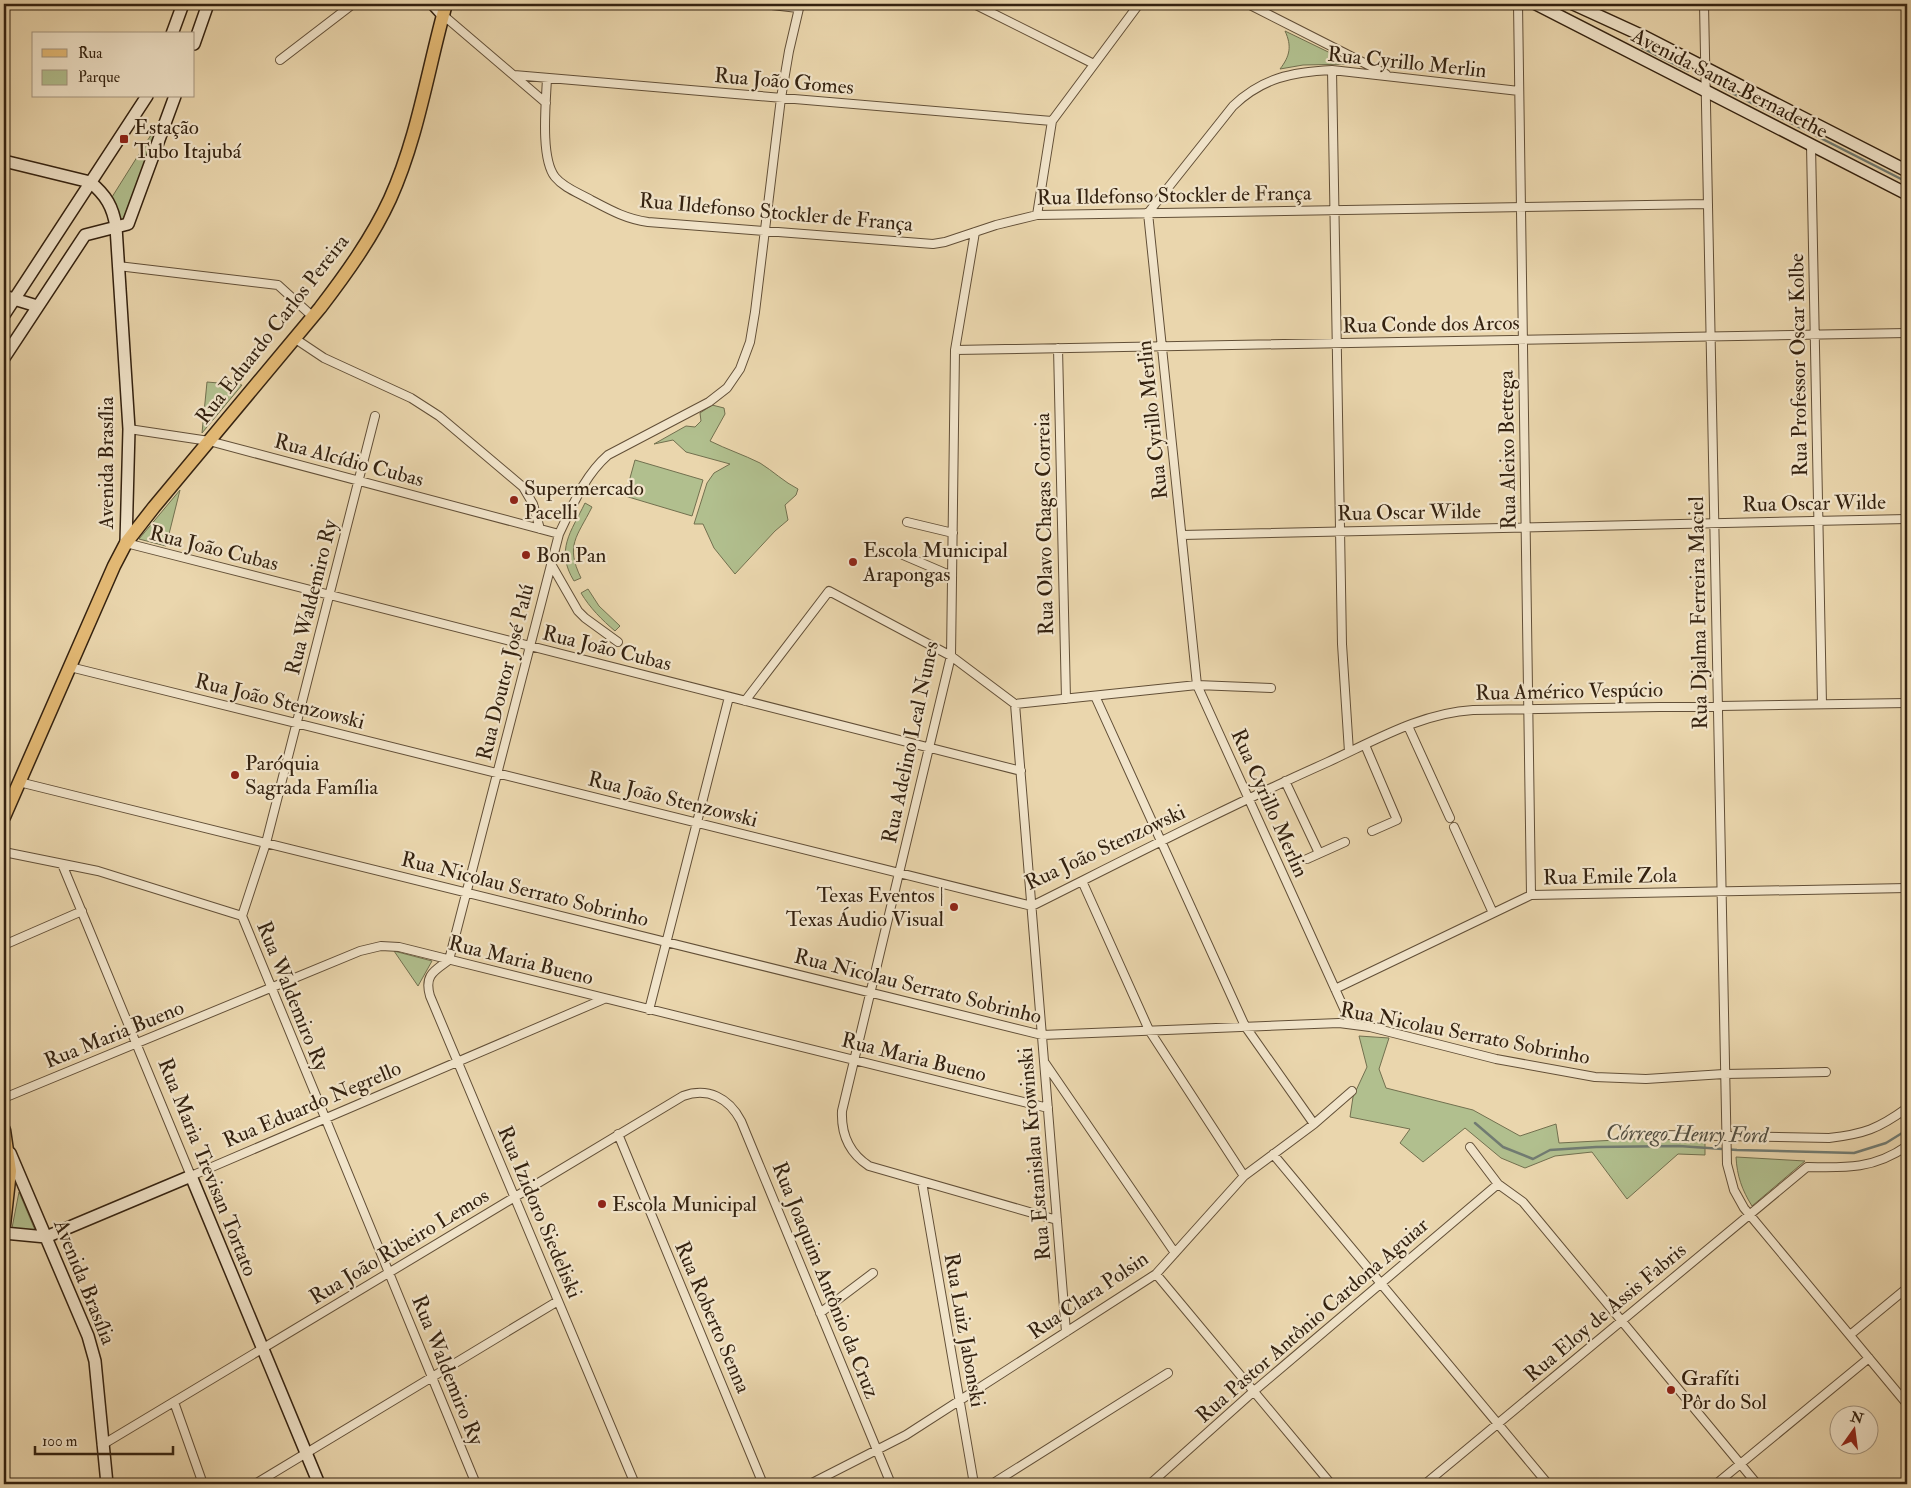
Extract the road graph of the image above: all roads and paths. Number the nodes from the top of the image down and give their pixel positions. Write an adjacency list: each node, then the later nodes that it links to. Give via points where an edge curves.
1 (183, 4): 15 (main road)
2 (208, 4): 16 (main road)
3 (353, 4): 17 (street)
4 (433, 4): 14 (main road)
5 (763, 4): 13 (street)
6 (974, 4): 18 (street)
7 (1139, 4): 18 (street)
8 (1248, 4): 22 (street)
9 (1518, 4): 24 (street, Rua Aleixo Bettega)
10 (1536, 4): 25 (main road, Avenida Santa Bernadethe)
11 (1573, 4): 19 (main road, Avenida Santa Bernadethe)
12 (1704, 4): 19 (street, Rua Djalma Ferreira Maciel)
13 (799, 6): 28 (street, Rua Doutor José Palú)
14 (444, 9): 21 (street); 48 (main road, Rua Eduardo Carlos Pereira, via 411,141 390,199 358,256)
15 (173, 32)
16 (195, 41)
17 (280, 60)
18 (1094, 64): 30 (street)
19 (1705, 68): 25 (street, Rua Djalma Ferreira Maciel); 33 (main road, Avenida Santa Bernadethe)
20 (1332, 70): 22 (street, Rua Cyrillo Merlin); 38 (street); 39 (street, Rua Cyrillo Merlin, via 1277,78 1247,93 1233,106)
21 (514, 76): 23 (street, Rua João Gomes); 29 (street)
22 (1391, 76): 24 (street, Rua Cyrillo Merlin)
23 (547, 78): 28 (street, Rua João Gomes); 29 (street, Rua Ildefonso Stockler de França)
24 (1519, 91): 37 (street, Rua Aleixo Bettega)
25 (1706, 92): 31 (main road, Avenida Santa Bernadethe); 36 (street, Rua Djalma Ferreira Maciel)
26 (146, 98): 34 (main road)
27 (174, 98): 41 (main road, via 130,220 125,226)
28 (781, 98): 30 (street, Rua João Gomes); 42 (street, Rua Doutor José Palú)
29 (546, 103): 42 (street, Rua Ildefonso Stockler de França, via 547,159 555,177 570,188 617,214 635,220)
30 (1052, 121): 40 (street)
31 (1811, 145): 35 (main road, Avenida Santa Bernadethe); 50 (street, Rua Professor Oscar Kolbe)
32 (4, 161): 34 (main road)
33 (1907, 171)
34 (90, 182): 41 (main road, Avenida Brasília, via 109,201); 45 (main road)
35 (1907, 194)
36 (1708, 204): 37 (street, Rua Ildefonso Stockler de França); 51 (street, Rua Djalma Ferreira Maciel)
37 (1521, 207): 38 (street, Rua Ildefonso Stockler de França); 53 (street, Rua Aleixo Bettega)
38 (1334, 210): 39 (street, Rua Ildefonso Stockler de França); 54 (street)
39 (1148, 213): 40 (street, Rua Ildefonso Stockler de França); 55 (street, Rua Cyrillo Merlin)
40 (1037, 215): 43 (street, Rua Ildefonso Stockler de França)
41 (116, 227): 44 (main road, Avenida Brasília); 46 (main road, via 85,235)
42 (765, 231): 43 (street, Rua Ildefonso Stockler de França, via 933,244); 71 (street, Rua Doutor José Palú, via 751,333 746,356 735,379 709,402 608,455 583,485)
43 (976, 232): 57 (street, Rua Adelino Leal Nunes)
44 (118, 266): 48 (street, via 275,284); 60 (main road, Avenida Brasília)
45 (9, 298): 46 (main road); 47 (main road)
46 (38, 306): 58 (main road)
47 (4, 315)
48 (312, 316): 52 (main road, Rua Eduardo Carlos Pereira)
49 (1907, 333): 50 (street, Rua Conde dos Arcos)
50 (1815, 335): 51 (street, Rua Conde dos Arcos); 64 (street, Rua Professor Oscar Kolbe)
51 (1710, 337): 53 (street, Rua Conde dos Arcos); 66 (street, Rua Djalma Ferreira Maciel)
52 (294, 338): 61 (main road, Rua Eduardo Carlos Pereira); 68 (street, via 324,358 410,398 439,416 523,487 533,504)
53 (1523, 340): 54 (street, Rua Conde dos Arcos); 67 (street, Rua Aleixo Bettega)
54 (1336, 343): 55 (street, Rua Conde dos Arcos); 69 (street)
55 (1162, 346): 56 (street, Rua Conde dos Arcos); 72 (street, Rua Cyrillo Merlin)
56 (1058, 348): 57 (street, Rua Conde dos Arcos); 86 (street, Rua Olavo Chagas Correia)
57 (955, 350): 70 (street, Rua Adelino Leal Nunes)
58 (4, 358)
59 (375, 416): 62 (street, Rua Waldemiro Ry)
60 (129, 429): 61 (street, Rua Alcídio Cubas); 73 (main road, Avenida Brasília)
61 (208, 441): 62 (street, Rua Alcídio Cubas); 73 (main road, Rua Eduardo Carlos Pereira)
62 (359, 481): 68 (street, Rua Alcídio Cubas); 77 (street, Rua Waldemiro Ry)
63 (1907, 519): 64 (street, Rua Oscar Wilde)
64 (1818, 521): 66 (street, Rua Oscar Wilde); 90 (street, Rua Professor Oscar Kolbe)
65 (907, 522): 70 (street)
66 (1714, 523): 67 (street, Rua Oscar Wilde); 91 (street, Rua Djalma Ferreira Maciel)
67 (1526, 527): 69 (street, Rua Oscar Wilde); 92 (street, Rua Aleixo Bettega)
68 (540, 528): 71 (street, Rua Alcídio Cubas)
69 (1340, 532): 72 (street, Rua Oscar Wilde); 97 (street, via 1342,644)
70 (953, 533): 76 (street, Rua Adelino Leal Nunes)
71 (559, 534): 75 (street, Rua Doutor José Palú)
72 (1182, 535): 82 (street, Rua Cyrillo Merlin)
73 (126, 543): 77 (street, Rua João Cubas); 81 (main road, Avenida Brasília)
74 (903, 555): 76 (street)
75 (551, 564): 78 (street, via 578,611); 79 (street, Rua Doutor José Palú)
76 (952, 576): 80 (street, Rua Adelino Leal Nunes)
77 (329, 595): 79 (street, Rua João Cubas); 93 (street, Rua Waldemiro Ry)
78 (618, 642)
79 (530, 646): 85 (street, Rua João Cubas); 99 (street, Rua Doutor José Palú)
80 (951, 656): 87 (street, via 829,591); 89 (street); 96 (street, Rua Adelino Leal Nunes)
81 (70, 667): 93 (street, Rua João Stenzowski); 101 (main road, Avenida Brasília)
82 (1198, 685): 83 (street); 84 (street); 102 (street, Rua Cyrillo Merlin)
83 (1271, 688)
84 (1095, 696): 86 (street); 108 (street)
85 (729, 697): 87 (street, Rua João Cubas); 105 (street)
86 (1066, 699): 89 (street)
87 (745, 701): 96 (street, Rua João Cubas)
88 (1907, 703): 90 (street, Rua Américo Vespúcio)
89 (1015, 704): 98 (street, Rua Estanislau Krowinski)
90 (1822, 704): 91 (street, Rua Américo Vespúcio)
91 (1717, 706): 92 (street, Rua Américo Vespúcio); 118 (street, Rua Djalma Ferreira Maciel)
92 (1528, 709): 94 (street, Rua Américo Vespúcio, via 1459,711); 120 (street, Rua Aleixo Bettega)
93 (296, 723): 99 (street, Rua João Stenzowski); 110 (street, Rua Waldemiro Ry)
94 (1408, 726): 95 (street, Rua Américo Vespúcio); 104 (street)
95 (1364, 745): 97 (street, Rua Américo Vespúcio); 107 (street, via 1398,820)
96 (929, 748): 98 (street, Rua João Cubas); 115 (street, Rua Adelino Leal Nunes)
97 (1349, 752): 100 (street, Rua Américo Vespúcio)
98 (1021, 771): 121 (street, Rua Estanislau Krowinski)
99 (497, 773): 105 (street, Rua João Stenzowski); 119 (street, Rua Doutor José Palú)
100 (1286, 781): 102 (street, Rua Américo Vespúcio); 112 (street)
101 (19, 782): 103 (main road, Avenida Brasília); 110 (street, Rua Nicolau Serrato Sobrinho)
102 (1248, 797): 108 (street, Rua João Stenzowski); 129 (street, Rua Cyrillo Merlin)
103 (4, 817)
104 (1450, 818)
105 (697, 823): 115 (street, Rua João Stenzowski); 125 (street)
106 (1454, 827): 123 (street)
107 (1372, 831)
108 (1161, 841): 116 (street, Rua João Stenzowski); 134 (street)
109 (1346, 842): 112 (street)
110 (266, 843): 119 (street, Rua Nicolau Serrato Sobrinho); 124 (street, Rua Waldemiro Ry)
111 (4, 852): 114 (street)
112 (1319, 853): 113 (street)
113 (1307, 859)
114 (62, 864): 122 (street, Rua Maria Trevisan Tortato); 124 (street, via 98,871)
115 (899, 873): 121 (street, Rua João Stenzowski); 130 (street, Rua Adelino Leal Nunes)
116 (1082, 881): 121 (street, Rua João Stenzowski); 135 (street)
117 (1907, 888): 118 (street, Rua Emile Zola)
118 (1721, 891): 120 (street, Rua Emile Zola); 142 (street, Rua Djalma Ferreira Maciel)
119 (466, 893): 125 (street, Rua Nicolau Serrato Sobrinho); 127 (street, Rua Doutor José Palú)
120 (1531, 895): 123 (street, Rua Emile Zola)
121 (1032, 906): 136 (street, Rua Estanislau Krowinski)
122 (82, 911): 126 (street); 137 (street, Rua Maria Trevisan Tortato)
123 (1493, 913): 129 (street, Rua Emile Zola)
124 (242, 916): 128 (street, Rua Waldemiro Ry)
125 (666, 942): 130 (street, Rua Nicolau Serrato Sobrinho); 132 (street)
126 (4, 945)
127 (449, 960): 128 (street, Rua Maria Bueno, via 381,946); 131 (street, Rua Maria Bueno); 139 (street, Rua Izidoro Siedeliski, via 430,976 428,989)
128 (271, 988): 137 (street, Rua Maria Bueno); 148 (street, Rua Waldemiro Ry)
129 (1335, 989): 133 (street, Rua Cyrillo Merlin)
130 (871, 993): 136 (street, Rua Nicolau Serrato Sobrinho); 138 (street, Rua Adelino Leal Nunes)
131 (604, 998): 132 (street, Rua Maria Bueno); 139 (street, Rua Eduardo Negrello)
132 (649, 1010): 138 (street, Rua Maria Bueno)
133 (1351, 1024): 134 (street, Rua Nicolau Serrato Sobrinho); 142 (street, Rua Nicolau Serrato Sobrinho, via 1496,1059 1596,1076 1646,1079)
134 (1245, 1026): 135 (street, Rua Nicolau Serrato Sobrinho); 149 (street)
135 (1149, 1030): 136 (street, Rua Nicolau Serrato Sobrinho); 159 (street)
136 (1042, 1035): 140 (street, Rua Estanislau Krowinski)
137 (136, 1044): 145 (street, Rua Maria Bueno); 158 (street, Rua Maria Trevisan Tortato)
138 (854, 1060): 146 (street, Rua Maria Bueno); 160 (street, Rua Adelino Leal Nunes, via 842,1111 844,1135 853,1152 861,1161 880,1170)
139 (458, 1061): 148 (street, Rua Eduardo Negrello); 162 (street, Rua Izidoro Siedeliski)
140 (1044, 1061): 146 (street, Rua Estanislau Krowinski); 168 (street)
141 (1826, 1072): 142 (street, Rua Nicolau Serrato Sobrinho)
142 (1724, 1074): 153 (street, Rua Djalma Ferreira Maciel)
143 (1352, 1091): 149 (street, Rua Clara Polsin)
144 (719, 1096): 151 (street, Rua João Ribeiro Lemos, via 701,1092 683,1096); 175 (street, Rua Joaquim Antônio da Cruz, via 741,1121)
145 (4, 1098)
146 (1048, 1108): 164 (street, Rua Estanislau Krowinski)
147 (1907, 1108): 153 (street, via 1877,1128 1852,1135)
148 (325, 1118): 158 (street, Rua Eduardo Negrello); 169 (street, Rua Waldemiro Ry)
149 (1314, 1124): 157 (street, Rua Clara Polsin)
150 (4, 1130): 154 (main road, Avenida Brasília)
151 (618, 1134): 162 (street, Rua João Ribeiro Lemos); 198 (street, Rua Roberto Senna)
152 (1662, 1135): 153 (street)
153 (1725, 1141): 163 (street, Rua Djalma Ferreira Maciel, via 1734,1190)
154 (7, 1146): 165 (main road, via 10,1183); 167 (main road, Avenida Brasília)
155 (1907, 1146): 163 (street, Rua Eloy de Assis Fabris, via 1884,1159 1861,1166 1808,1167)
156 (1470, 1147): 161 (street)
157 (1274, 1154): 159 (street, Rua Clara Polsin); 172 (street)
158 (191, 1176): 167 (main road, Rua Eduardo Negrello); 179 (main road, Rua Maria Trevisan Tortato)
159 (1244, 1176): 168 (street, Rua Clara Polsin)
160 (922, 1182): 164 (street); 184 (street, Rua Luiz Jabonski)
161 (1498, 1184): 172 (street, Rua Pastor Antônio Cardona Aguiar); 176 (street, via 1523,1202)
162 (515, 1197): 169 (street, Rua João Ribeiro Lemos); 174 (street, Rua Izidoro Siedeliski)
163 (1750, 1215): 176 (street, Rua Eloy de Assis Fabris); 178 (street, Rua Djalma Ferreira Maciel)
164 (1057, 1220): 177 (street, Rua Estanislau Krowinski)
165 (4, 1225)
166 (4, 1233): 167 (main road, Rua Eduardo Negrello)
167 (46, 1237): 188 (main road, Avenida Brasília, via 88,1336 95,1361)
168 (1175, 1253): 171 (street, Rua Clara Polsin)
169 (389, 1273): 179 (street, Rua João Ribeiro Lemos); 182 (street, Rua Waldemiro Ry)
170 (872, 1273): 175 (street)
171 (1156, 1274): 177 (street, Rua Clara Polsin); 183 (street)
172 (1381, 1283): 183 (street, Rua Pastor Antônio Cardona Aguiar); 187 (street)
173 (1907, 1288): 178 (street)
174 (558, 1301): 182 (street); 197 (street, Rua Izidoro Siedeliski)
175 (820, 1313): 189 (street, Rua Joaquim Antônio da Cruz)
176 (1621, 1321): 187 (street, Rua Eloy de Assis Fabris); 191 (street)
177 (1066, 1332): 184 (street, Rua Clara Polsin)
178 (1850, 1335): 180 (street, Rua Djalma Ferreira Maciel)
179 (263, 1348): 185 (street, Rua João Ribeiro Lemos); 190 (main road, Rua Maria Trevisan Tortato)
180 (1869, 1358): 186 (street, Rua Djalma Ferreira Maciel); 191 (street)
181 (1168, 1373): 202 (street)
182 (432, 1377): 190 (street); 196 (street, Rua Waldemiro Ry)
183 (1254, 1392): 203 (street, Rua Pastor Antônio Cardona Aguiar); 204 (street)
184 (960, 1400): 189 (street, Rua Clara Polsin); 201 (street, Rua Luiz Jabonski)
185 (174, 1402): 188 (street, Rua João Ribeiro Lemos); 193 (street)
186 (1907, 1404)
187 (1497, 1424): 205 (street, Rua Eloy de Assis Fabris); 206 (street)
188 (102, 1445): 192 (main road, Avenida Brasília)
189 (877, 1451): 199 (street, Rua Clara Polsin); 200 (street, Rua Joaquim Antônio da Cruz)
190 (306, 1453): 194 (street); 195 (main road, Rua Maria Trevisan Tortato)
191 (1740, 1464): 207 (street); 208 (street)
192 (107, 1484)
193 (203, 1484)
194 (255, 1484)
195 (319, 1484)
196 (476, 1484)
197 (635, 1484)
198 (763, 1484)
199 (810, 1484)
200 (891, 1484)
201 (974, 1484)
202 (992, 1484)
203 (1150, 1484)
204 (1331, 1484)
205 (1425, 1484)
206 (1548, 1484)
207 (1716, 1484)
208 (1757, 1484)

